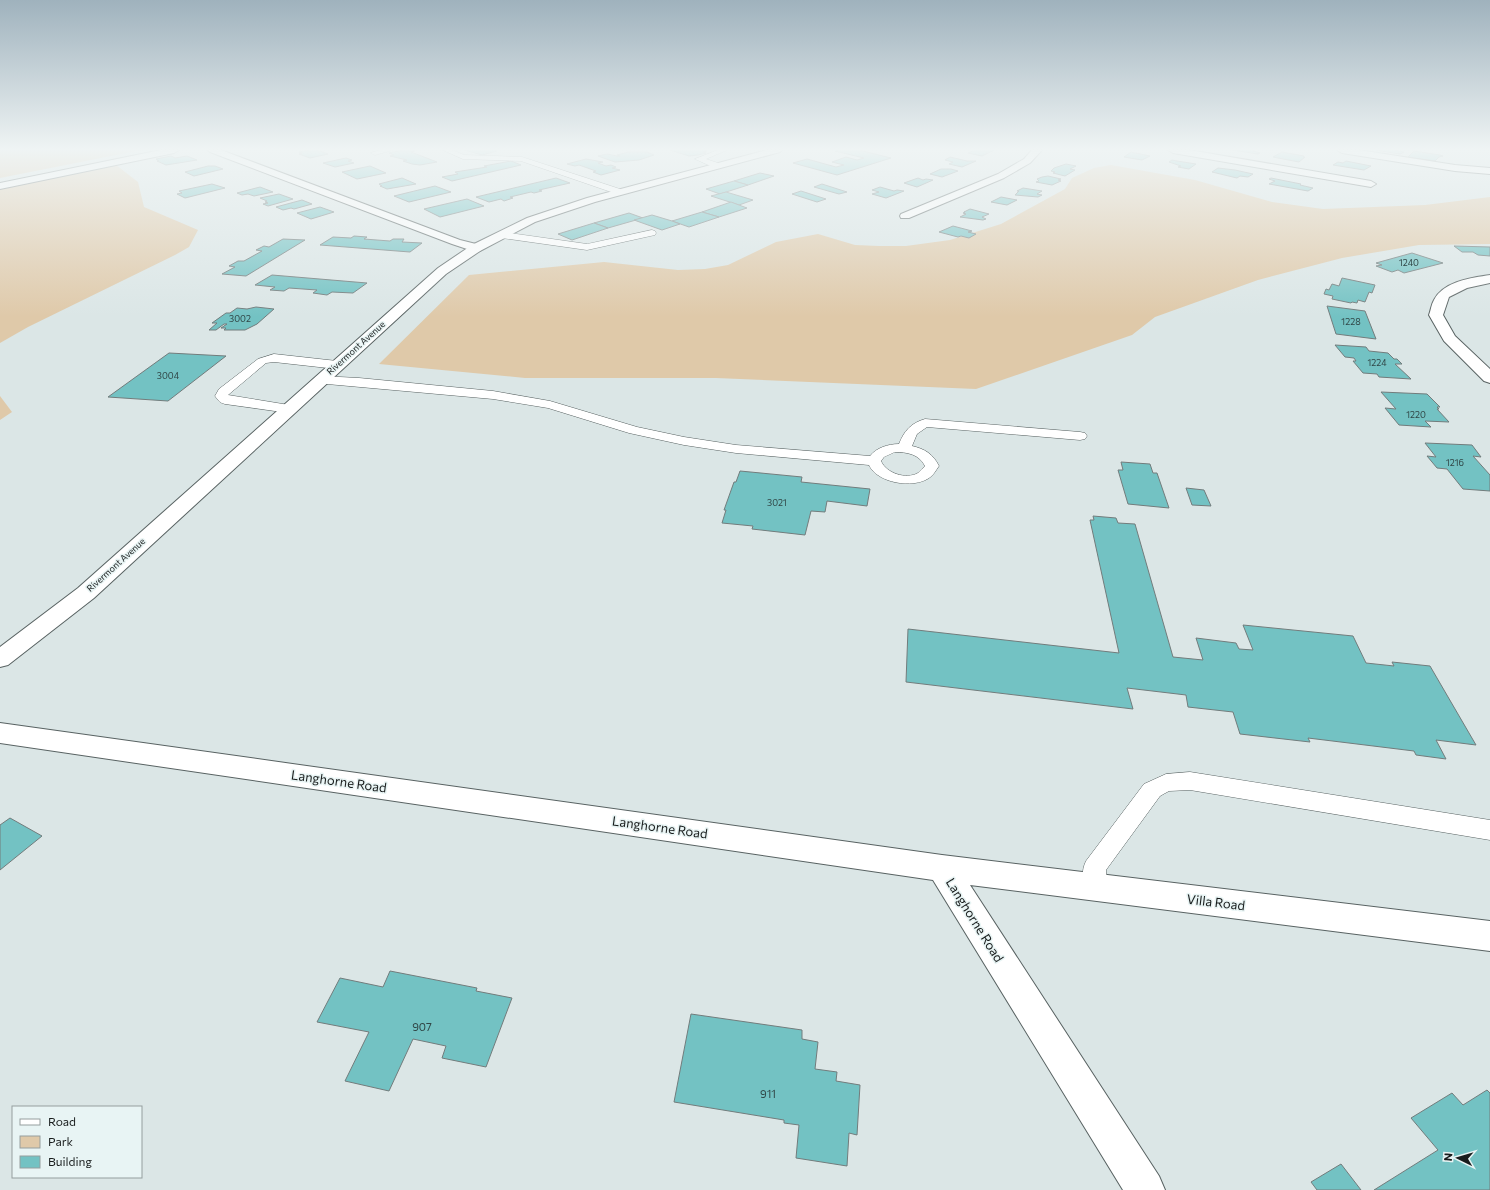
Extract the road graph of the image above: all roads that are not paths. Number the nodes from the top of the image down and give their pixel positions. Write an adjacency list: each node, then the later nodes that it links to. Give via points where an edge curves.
1 (360, 206): 7 (street)
2 (577, 206): 6 (street, Rivermont Avenue, via 531,220)
3 (930, 206): 4 (street)
4 (905, 216)
5 (652, 232): 6 (lane, via 587,247)
6 (502, 235): 7 (street, Rivermont Avenue)
7 (476, 248): 9 (street, Rivermont Avenue, via 442,271)
8 (1490, 279): 10 (street, via 1454,288 1441,298 1436,315 1449,338)
9 (337, 365): 11 (street, Rivermont Avenue); 12 (lane, via 274,358 262,361 223,392 222,396 225,400)
10 (1490, 378)
11 (320, 380): 12 (street, Rivermont Avenue); 15 (lane, via 493,395 550,405 634,430 684,441 736,449)
12 (289, 408): 16 (street, Rivermont Avenue, via 86,593)
13 (1080, 436): 14 (lane, via 925,423 911,432)
14 (904, 448): 15 (lane, via 884,451); 15 (lane, via 924,455 930,460 930,472 913,479 890,477 875,467)
15 (874, 460)
16 (0, 659)
17 (0, 733): 19 (street, Langhorne Road)
18 (1490, 830): 20 (lane, via 1190,781 1166,783 1152,790 1094,868)
19 (942, 868): 20 (street, Villa Road); 22 (street, Langhorne Road)
20 (1095, 886): 21 (street, Villa Road)
21 (1490, 936)
22 (1144, 1190)

